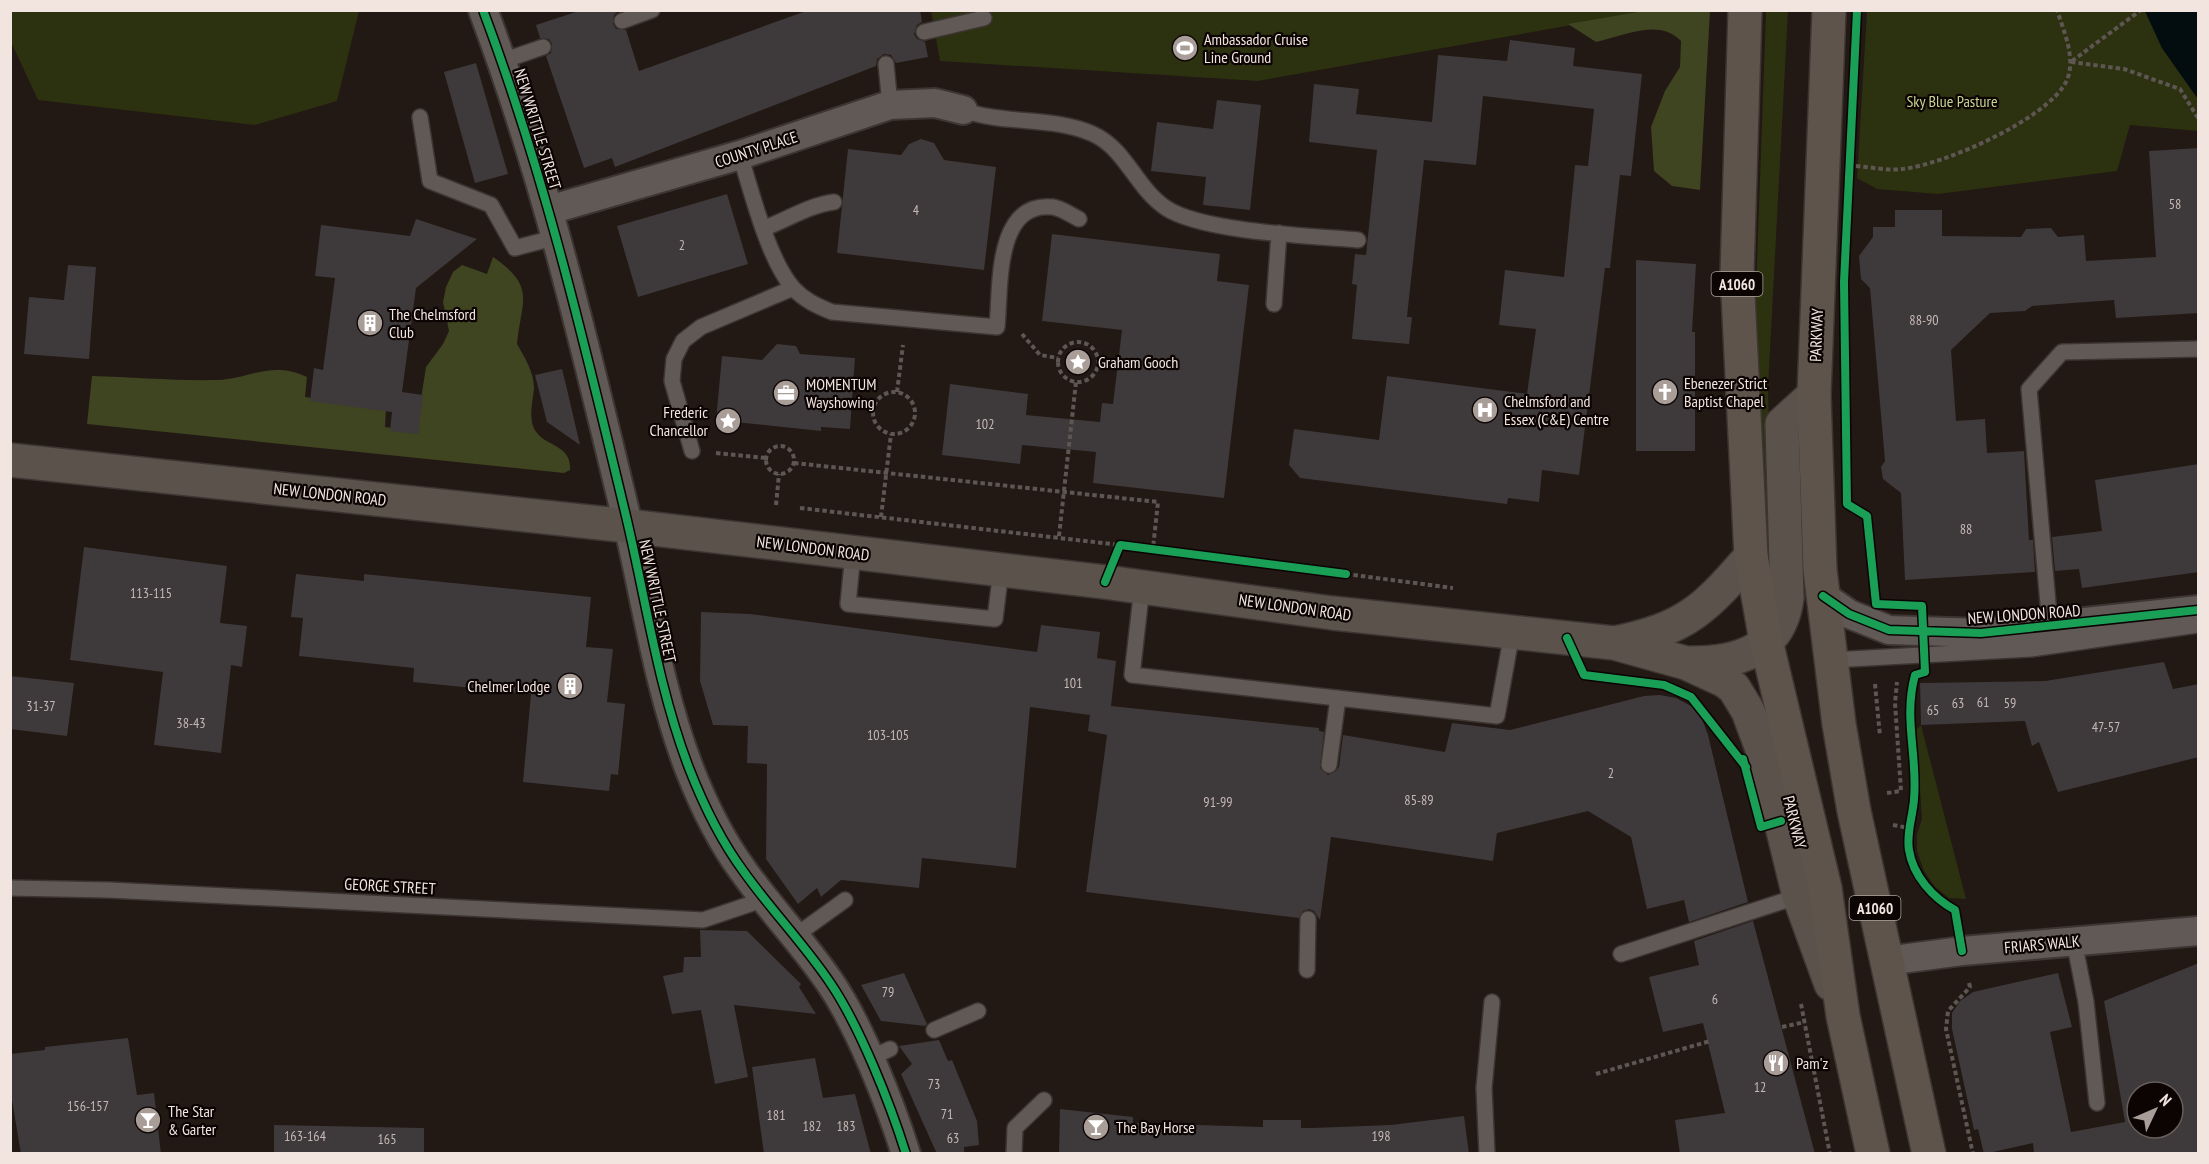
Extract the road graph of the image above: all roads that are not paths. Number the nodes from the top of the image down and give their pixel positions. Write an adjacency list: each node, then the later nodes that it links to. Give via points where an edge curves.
1 (483, 10): 9 (street, NEW WRITTLE STREET)
2 (652, 10): 6 (lane)
3 (1745, 10): 30 (main road, PARKWAY / A1060, via 1737,274)
4 (1829, 10): 25 (main road, PARKWAY / A1060)
5 (984, 18): 7 (lane)
6 (622, 21)
7 (924, 32)
8 (543, 47): 9 (lane)
9 (502, 61): 16 (street, NEW WRITTLE STREET)
10 (886, 64): 11 (lane)
11 (890, 105): 12 (street, COUNTY PLACE, via 935,103); 14 (street, COUNTY PLACE)
12 (963, 110): 19 (lane, via 990,118 1053,123 1085,131 1110,145 1165,207 1203,222)
13 (420, 117): 20 (lane, via 430,180 491,205 514,248)
14 (740, 155): 16 (street, COUNTY PLACE); 18 (lane)
15 (834, 202): 18 (lane, via 818,204)
16 (549, 210): 20 (street, NEW WRITTLE STREET)
17 (1079, 219): 22 (lane, via 1055,207 1034,208 1016,220 1006,237 997,327 832,312 810,303)
18 (765, 228): 22 (lane, via 779,267)
19 (1279, 233): 21 (lane); 23 (lane)
20 (557, 237): 28 (street, NEW WRITTLE STREET)
21 (1358, 240)
22 (793, 288): 26 (lane, via 701,327 683,341 674,359 672,381)
23 (1274, 304)
24 (2199, 349): 36 (lane, via 2062,352 2029,389)
25 (1814, 395): 33 (main road, PARKWAY / A1060); 38 (main road, via 1782,424 1787,598 1781,624)
26 (692, 451)
27 (10, 460): 28 (main road, NEW LONDON ROAD)
28 (628, 526): 29 (main road, NEW LONDON ROAD); 46 (street, NEW WRITTLE STREET, via 662,680 689,768 717,829)
29 (853, 553): 31 (main road, NEW LONDON ROAD); 31 (lane, via 848,604 995,619)
30 (1751, 556): 38 (main road, PARKWAY / A1060); 39 (main road, NEW LONDON ROAD, via 1697,613 1645,637)
31 (1000, 570): 32 (main road, NEW LONDON ROAD)
32 (1142, 587): 37 (main road, NEW LONDON ROAD); 42 (lane, via 1131,675)
33 (1823, 596): 36 (street, NEW LONDON ROAD, via 1868,623 1889,630 1981,633); 40 (main road, PARKWAY / A1060)
34 (2199, 610): 36 (street, NEW LONDON ROAD)
35 (2199, 625): 40 (lane, NEW LONDON ROAD, via 2031,649)
36 (2050, 626)
37 (1512, 633): 39 (main road, NEW LONDON ROAD); 42 (lane, via 1497,716)
38 (1766, 641): 41 (main road, via 1735,660); 57 (main road, PARKWAY / A1060, via 1825,888)
39 (1614, 643): 41 (main road, NEW LONDON ROAD)
40 (1832, 660): 53 (main road, PARKWAY / A1060, via 1854,811)
41 (1686, 663): 45 (main road, PARKWAY, via 1725,681 1748,711 1765,757)
42 (1338, 698): 43 (lane)
43 (1329, 765)
44 (10, 888): 46 (lane, GEORGE STREET, via 703,920)
45 (1799, 896): 52 (lane); 57 (main road, PARKWAY)
46 (765, 899): 50 (street, NEW WRITTLE STREET)
47 (845, 900): 50 (lane)
48 (1308, 919): 54 (lane)
49 (2199, 931): 51 (street, FRIARS WALK)
50 (795, 936): 61 (street, NEW WRITTLE STREET, via 879,1054)
51 (2074, 941): 53 (street, FRIARS WALK); 60 (lane, via 2086,1002)
52 (1621, 954)
53 (1886, 961): 65 (main road, PARKWAY / A1060)
54 (1307, 970)
55 (1492, 1002): 63 (lane, via 1484,1088)
56 (978, 1011): 58 (lane)
57 (1843, 1016): 64 (main road, PARKWAY / A1060)
58 (934, 1030)
59 (1044, 1100): 62 (lane, via 1015,1128)
60 (2097, 1103)
61 (906, 1154)
62 (1014, 1154)
63 (1487, 1154)
64 (1873, 1154)
65 (1929, 1154)

